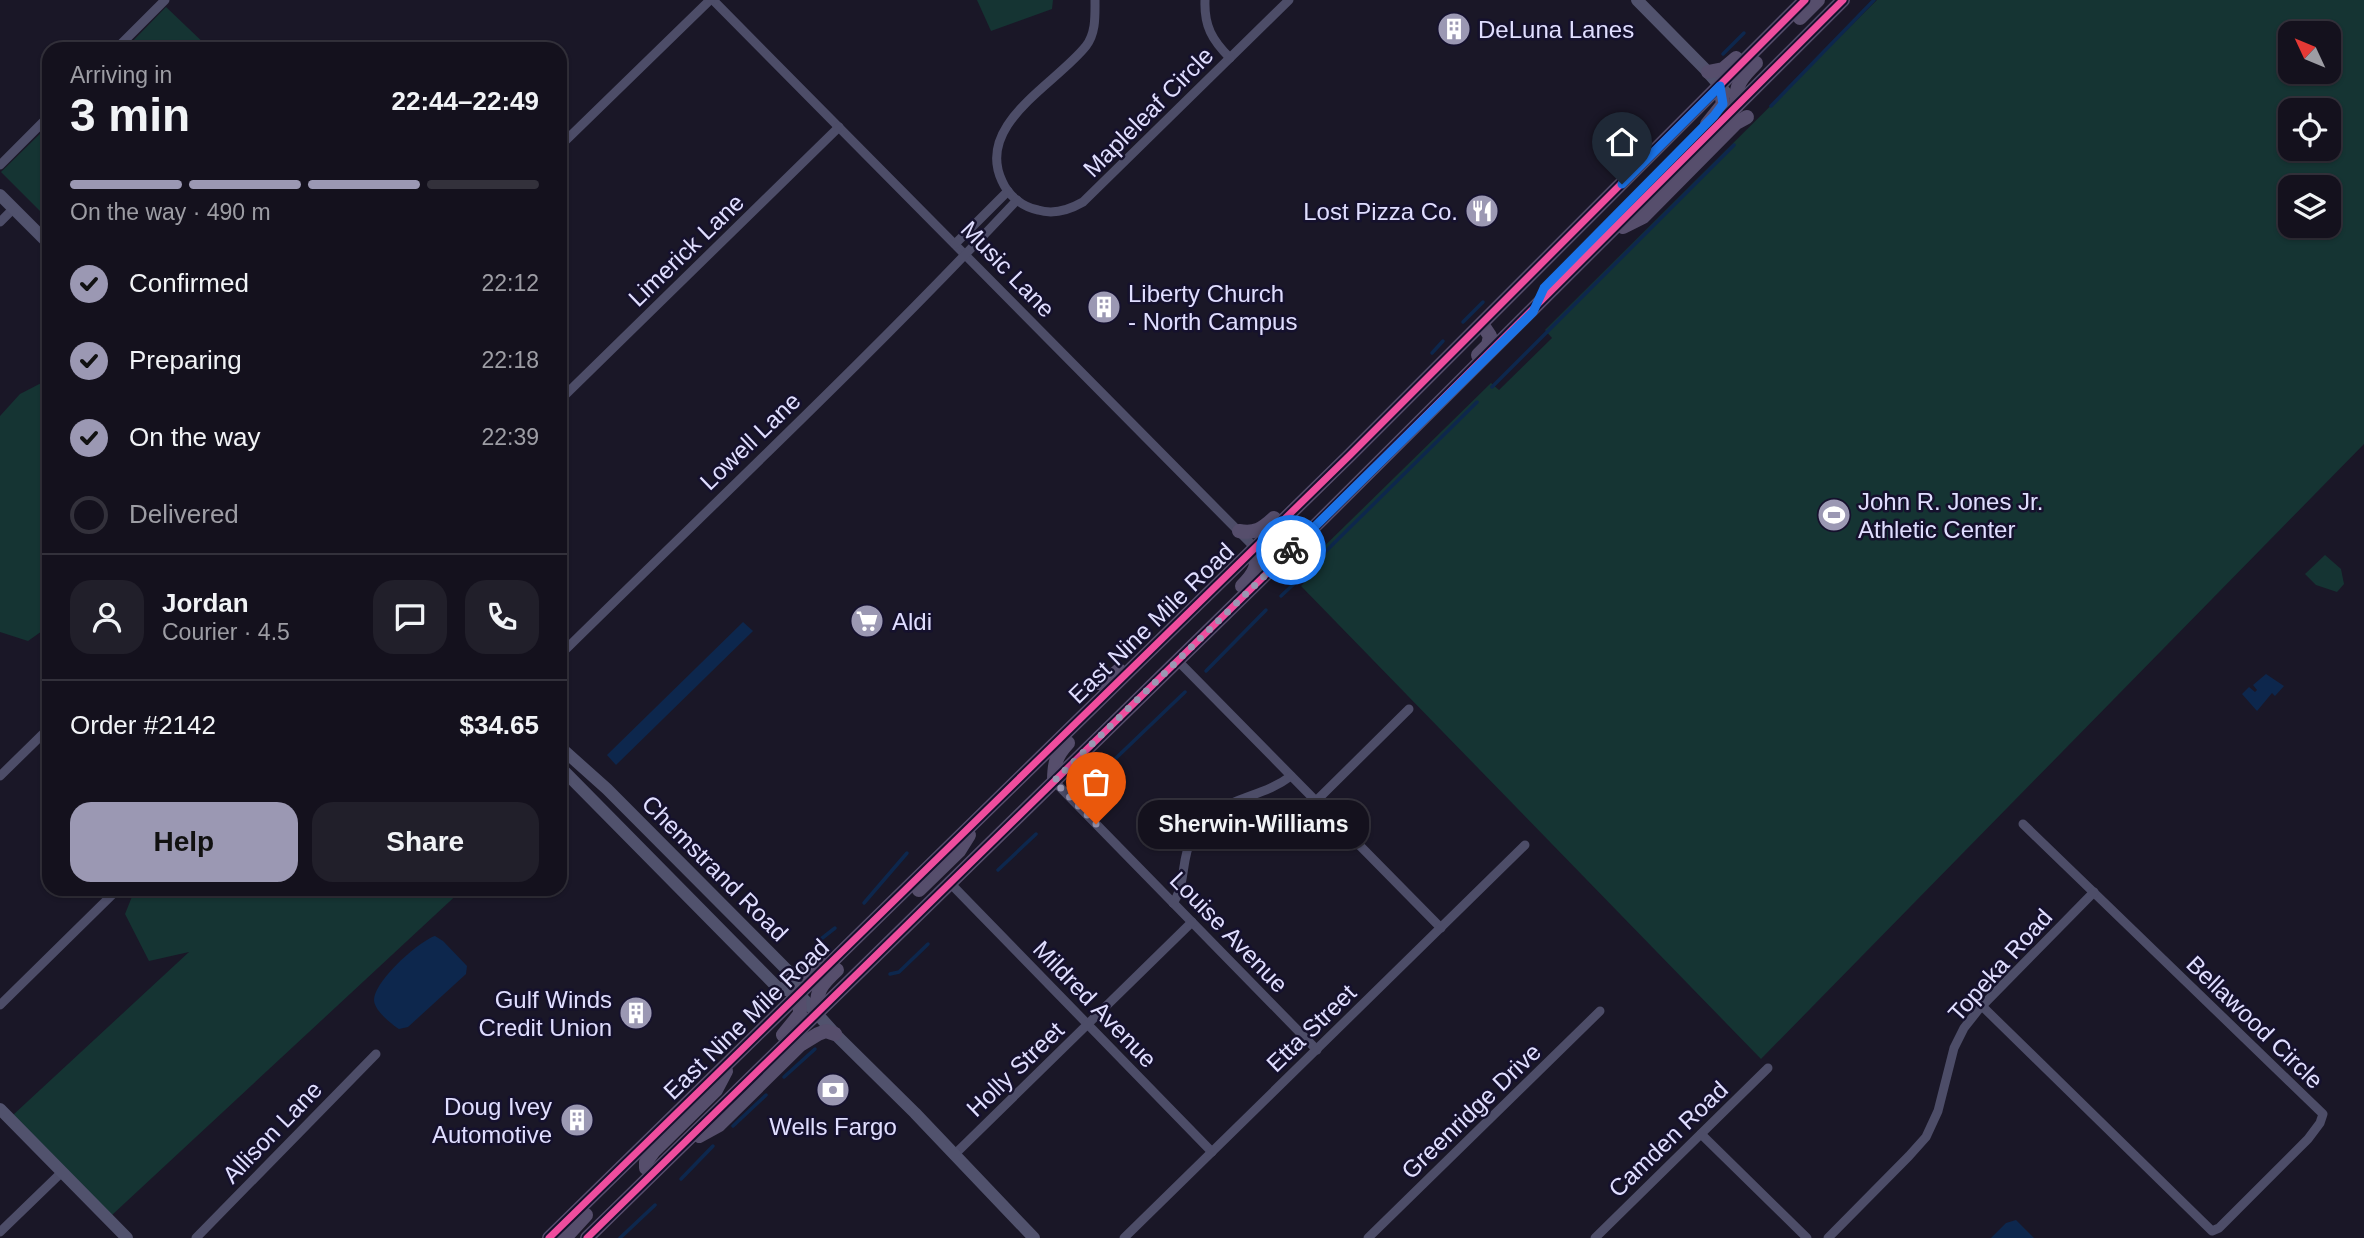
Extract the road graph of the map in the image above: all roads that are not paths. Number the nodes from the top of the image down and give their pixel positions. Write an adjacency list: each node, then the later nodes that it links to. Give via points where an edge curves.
1 (165, 0): 11 (street)
2 (711, 0): 17 (street, Music Lane); 18 (street)
3 (1095, 0): 20 (street, Mapleleaf Circle, via 1095,24 1087,45 1002,132 996,163)
4 (1205, 0): 12 (street, via 1209,33)
5 (1289, 0): 12 (street, Mapleleaf Circle)
6 (1637, 0): 13 (street)
7 (1794, 0): 13 (main road, via 1733,61)
8 (1805, 0): 14 (main road, East Nine Mile Road)
9 (1818, 0): 15 (main road, via 1738,83 1735,96)
10 (1843, 0): 15 (main road, East Nine Mile Road)
11 (123, 42)
12 (1230, 58): 22 (street, Mapleleaf Circle, via 1083,202 1050,212)
13 (1708, 72): 14 (street)
14 (1720, 86): 15 (street); 28 (main road, via 1719,111 1544,288); 29 (main road, East Nine Mile Road)
15 (1742, 112): 28 (main road, East Nine Mile Road)
16 (42, 123): 19 (street)
17 (839, 127): 26 (street, Music Lane); 30 (street, Limerick Lane)
18 (567, 139)
19 (0, 165)
20 (1008, 191): 22 (street, Mapleleaf Circle); 26 (street)
21 (0, 195): 23 (street)
22 (1017, 200): 27 (street)
23 (13, 208): 24 (street); 25 (street)
24 (0, 222)
25 (42, 237)
26 (955, 244): 27 (street, Music Lane)
27 (966, 255): 33 (street, Music Lane); 37 (street, Lowell Lane)
28 (1533, 312): 31 (main road, East Nine Mile Road)
29 (1482, 324): 31 (main road, via 1489,345); 32 (main road, East Nine Mile Road)
30 (567, 393)
31 (1400, 442): 35 (main road, East Nine Mile Road)
32 (1350, 456): 33 (main road, via 1314,478 1262,530); 34 (main road, East Nine Mile Road)
33 (1239, 531): 34 (street, Music Lane)
34 (1255, 548): 35 (street, Music Lane); 36 (main road, East Nine Mile Road); 38 (main road, via 1258,563 1252,576 1184,643)
35 (1274, 567): 38 (main road, East Nine Mile Road)
36 (1225, 578): 39 (main road, via 1203,587 1109,679); 40 (main road, East Nine Mile Road)
37 (567, 648)
38 (1178, 661): 47 (street); 48 (main road, East Nine Mile Road)
39 (1099, 683)
40 (1093, 707): 42 (main road, East Nine Mile Road); 48 (main road, via 1057,755)
41 (1409, 709): 49 (street)
42 (1076, 723): 50 (main road, East Nine Mile Road); 59 (main road, via 1051,736 817,964 806,973)
43 (42, 735): 46 (street)
44 (567, 753): 59 (street, Chemstrand Road)
45 (567, 774): 60 (street, Chemstrand Road, via 777,987)
46 (0, 776)
47 (1291, 776): 49 (street); 56 (street, via 1223,806 1201,825 1185,854 1181,889)
48 (1054, 781): 53 (main road, East Nine Mile Road); 56 (street, Louise Avenue)
49 (1316, 801): 58 (street)
50 (979, 818): 60 (main road, East Nine Mile Road); 64 (main road, via 959,851 828,978 815,999)
51 (2023, 824): 54 (street, Bellawood Circle)
52 (1525, 845): 58 (street, Etta Street)
53 (950, 883): 64 (main road, East Nine Mile Road); 65 (street, Mildred Avenue)
54 (2094, 892): 62 (street, Topeka Road); 62 (street, Bellawood Circle, via 2323,1114 2308,1139 2212,1231)
55 (111, 896): 61 (street)
56 (1173, 903): 57 (street, Louise Avenue)
57 (1192, 922): 65 (street, Holly Street); 67 (street, Louise Avenue)
58 (1441, 928): 67 (street, Etta Street)
59 (791, 974): 60 (street, Chemstrand Road)
60 (799, 994): 64 (street, Chemstrand Road); 69 (main road, East Nine Mile Road); 76 (main road, via 800,1014 790,1028)
61 (0, 1005)
62 (1982, 1006): 91 (street, Topeka Road, via 1954,1048 1938,1111 1926,1136)
63 (1600, 1012): 88 (street, Greenridge Drive)
64 (817, 1013): 66 (street, Chemstrand Road); 73 (main road, East Nine Mile Road)
65 (1088, 1025): 74 (street, Mildred Avenue); 75 (street, Holly Street)
66 (835, 1034): 73 (main road, via 826,1031 800,1045 719,1125); 75 (street, Chemstrand Road)
67 (1317, 1050): 74 (street, Etta Street)
68 (376, 1054): 81 (street, Allison Lane)
69 (731, 1060): 76 (main road, via 716,1090 654,1151); 77 (main road, East Nine Mile Road)
70 (1768, 1068): 72 (street, Camden Road)
71 (0, 1109): 78 (street)
72 (1701, 1134): 89 (street, Camden Road); 90 (street)
73 (682, 1145): 85 (main road, East Nine Mile Road)
74 (1212, 1152): 87 (street, Etta Street)
75 (954, 1155): 86 (street, Chemstrand Road)
76 (646, 1168): 84 (main road)
77 (619, 1169): 82 (main road, East Nine Mile Road); 83 (main road, via 616,1181)
78 (62, 1172): 79 (street); 80 (street)
79 (0, 1233)
80 (127, 1238)
81 (196, 1238)
82 (549, 1238)
83 (565, 1238)
84 (574, 1238)
85 (587, 1238)
86 (1034, 1238)
87 (1124, 1238)
88 (1368, 1238)
89 (1595, 1238)
90 (1807, 1238)
91 (1828, 1238)

